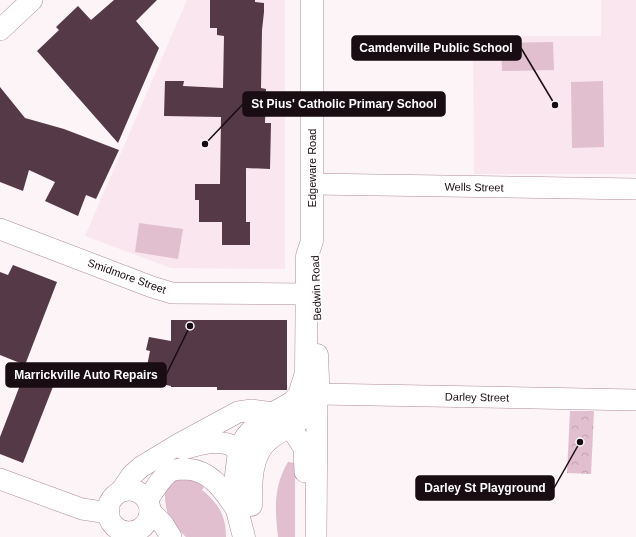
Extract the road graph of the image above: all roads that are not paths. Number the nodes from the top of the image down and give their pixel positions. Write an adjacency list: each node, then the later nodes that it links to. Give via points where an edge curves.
1 (32, 0): 3 (street)
2 (312, 0): 4 (main road, Edgeware Road)
3 (0, 30)
4 (312, 184): 5 (street, Wells Street); 7 (main road, Edgeware Road)
5 (636, 189)
6 (0, 228): 8 (street, Smidmore Street, via 172,293)
7 (312, 241): 8 (main road, Bedwin Road, via 307,256); 9 (main road, Bedwin Road, via 317,256)
8 (307, 294): 11 (main road, Bedwin Road, via 306,373 299,395 293,402)
9 (317, 398): 10 (street, Darley Street); 12 (main road, Bedwin Road, via 302,419); 24 (street)
10 (636, 400)
11 (272, 413): 13 (street, via 252,410 238,412); 14 (main road, Bedwin Road, via 246,436)
12 (290, 426): 14 (main road, Bedwin Road); 23 (street, via 304,448)
13 (162, 455): 14 (street, via 194,446 225,443); 16 (street, via 132,475)
14 (246, 458): 18 (main road, Bedwin Road, via 236,475); 22 (main road, Bedwin Road, via 251,479 251,508)
15 (0, 479): 19 (street, via 82,509)
16 (122, 491): 17 (street, via 136,491 142,495); 19 (street, via 112,498)
17 (148, 506): 18 (street, via 170,472 188,469 200,471 212,478); 20 (street, via 149,518 134,531); 21 (street)
18 (237, 510): 22 (main road, Bedwin Road)
19 (108, 513): 20 (street, via 116,527)
20 (134, 534)
21 (171, 537)
22 (244, 537)
23 (305, 537)
24 (316, 537)

